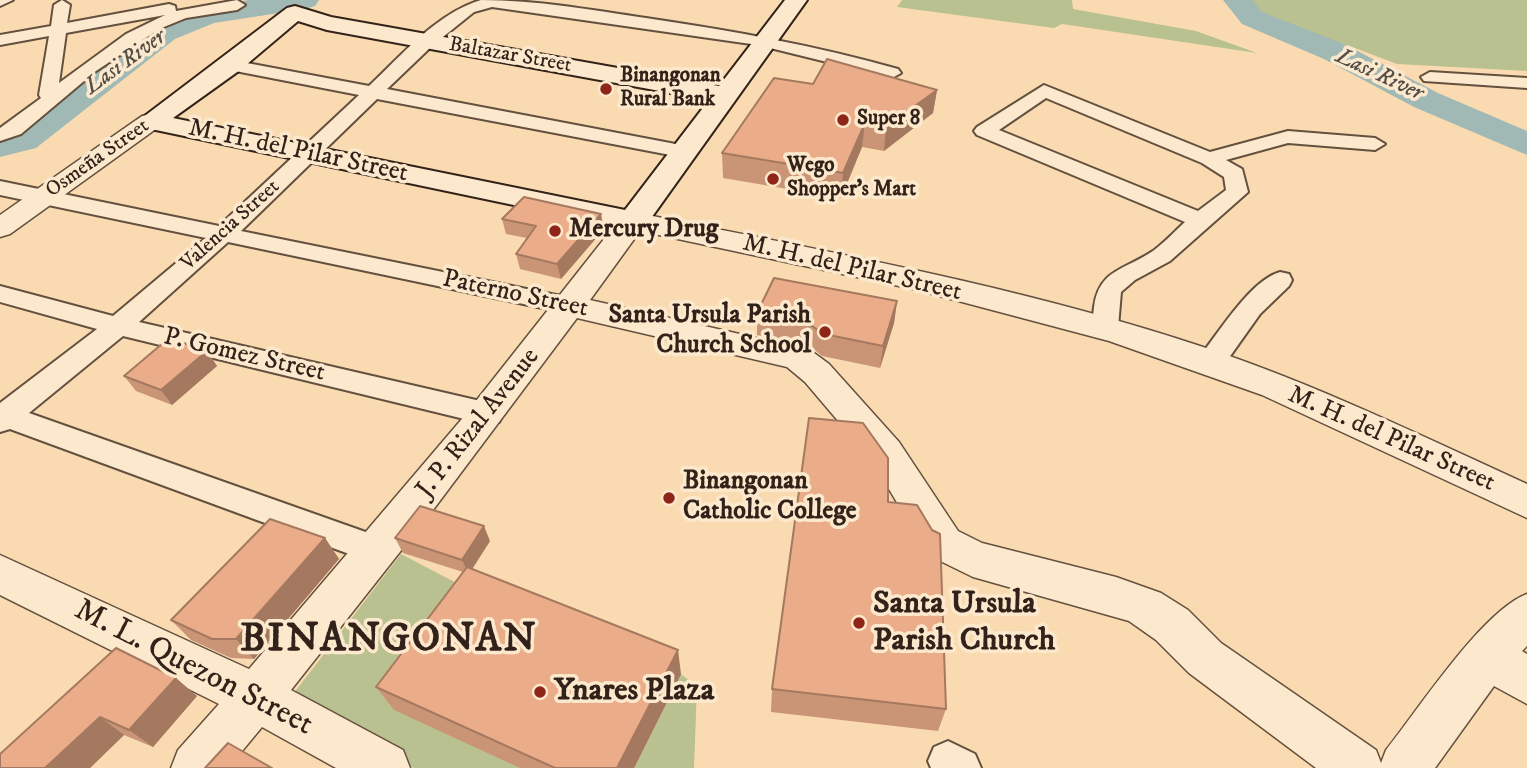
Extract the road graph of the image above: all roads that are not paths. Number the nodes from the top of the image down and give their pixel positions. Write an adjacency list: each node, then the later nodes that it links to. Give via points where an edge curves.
1 (203, 0): 8 (street)
2 (796, 0): 12 (main road, J. P. Rizal Avenue)
3 (491, 2): 11 (street, Valencia Street, via 468,9); 12 (street, via 570,9)
4 (238, 3): 8 (street); 21 (street, via 159,23 114,51 14,130)
5 (62, 5): 9 (street)
6 (296, 5): 11 (main road, Baltazar Street, via 317,22); 13 (main road, Osmeña Street)
7 (146, 6): 8 (street); 9 (street)
8 (181, 7)
9 (59, 30): 10 (street); 19 (street)
10 (0, 40)
11 (427, 41): 17 (street, Valencia Street); 18 (main road, Baltazar Street)
12 (766, 42): 14 (street); 18 (main road, J. P. Rizal Avenue)
13 (231, 65): 17 (street); 20 (main road, Osmeña Street)
14 (892, 73)
15 (1430, 77): 16 (street)
16 (1524, 85)
17 (373, 92): 23 (street); 24 (street, Valencia Street)
18 (726, 95): 23 (main road, J. P. Rizal Avenue)
19 (48, 96)
20 (151, 121): 24 (main road, M. H. del Pilar Street); 27 (street, Osmeña Street)
21 (0, 135)
22 (1375, 144): 25 (street, via 1289,137)
23 (686, 152): 29 (main road, J. P. Rizal Avenue)
24 (308, 155): 29 (main road, M. H. del Pilar Street); 31 (street, Valencia Street)
25 (1209, 159): 28 (street, via 1234,174 1237,192); 28 (street, via 1044,91 984,131)
26 (0, 188): 27 (street, Paterno Street)
27 (46, 195): 30 (street, Osmeña Street); 31 (street, Paterno Street)
28 (1200, 220): 36 (street, via 1162,256 1109,289)
29 (633, 221): 34 (street, J. P. Rizal Avenue); 36 (street, M. H. del Pilar Street)
30 (0, 228)
31 (222, 236): 34 (street, Paterno Street); 35 (street, Valencia Street)
32 (1280, 280): 37 (street, via 1251,308)
33 (0, 294): 35 (street, P. Gomez Street)
34 (570, 306): 38 (street, J. P. Rizal Avenue); 49 (street, Paterno Street, via 798,358 817,373 886,452 943,543 973,559 1145,607 1205,657)
35 (118, 326): 38 (street, P. Gomez Street); 39 (street, Valencia Street)
36 (1105, 327): 37 (street, M. H. del Pilar Street)
37 (1211, 362): 40 (street, M. H. del Pilar Street)
38 (489, 414): 41 (street, J. P. Rizal Avenue)
39 (2, 417): 41 (street)
40 (1527, 502)
41 (379, 551): 46 (street, J. P. Rizal Avenue)
42 (0, 574): 46 (street, M. L. Quezon Street)
43 (1527, 614): 44 (street)
44 (1489, 655): 45 (street); 50 (street)
45 (1527, 681)
46 (256, 697): 47 (street, J. P. Rizal Avenue); 48 (street, M. L. Quezon Street)
47 (196, 768)
48 (385, 768)
49 (1358, 768)
50 (1404, 768)

